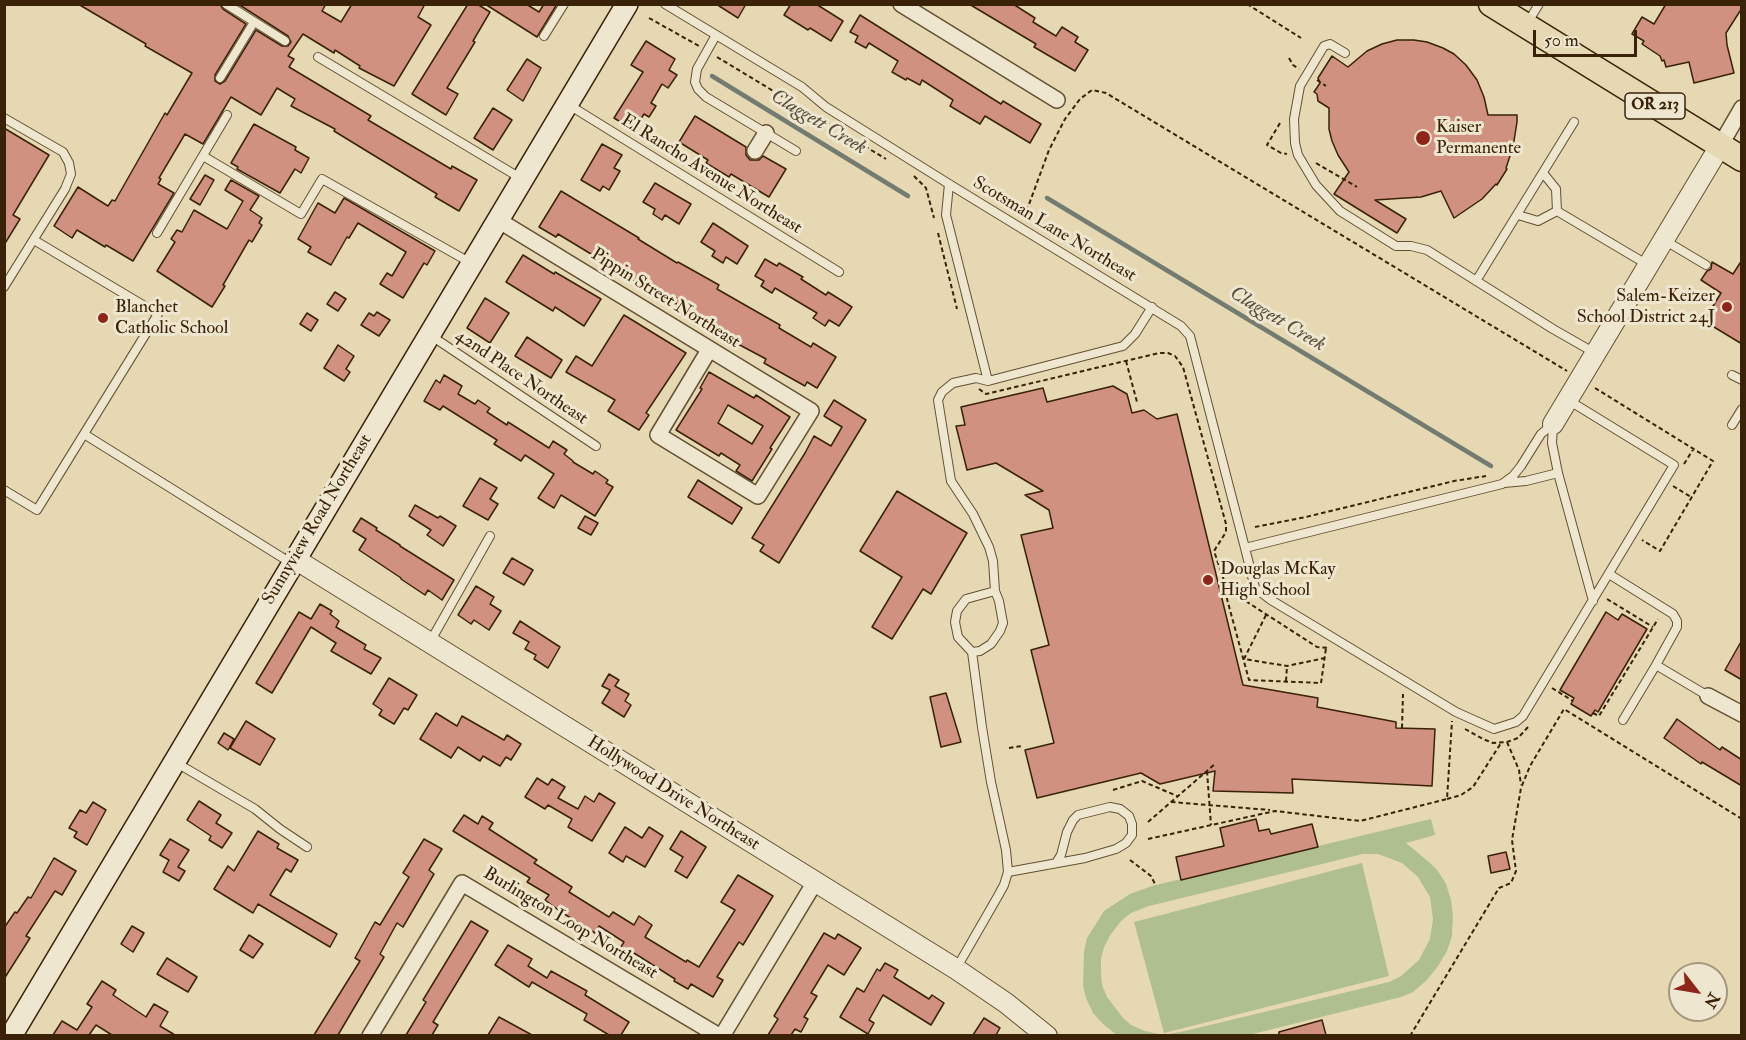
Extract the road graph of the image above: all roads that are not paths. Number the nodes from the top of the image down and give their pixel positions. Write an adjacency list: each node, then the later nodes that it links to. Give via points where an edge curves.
1 (226, 4): 8 (lane)
2 (564, 4): 11 (lane)
3 (627, 4): 17 (main road, Sunnyview Road Northeast)
4 (665, 4): 10 (lane, Scotsman Lane Northeast)
5 (902, 4): 16 (street)
6 (1491, 4): 9 (main road, OR 213)
7 (1539, 4): 9 (lane)
8 (254, 22): 12 (lane); 15 (lane)
9 (1525, 26): 23 (main road, OR 213)
10 (716, 35): 22 (lane, via 697,69 698,89); 30 (lane, Scotsman Lane Northeast)
11 (544, 36)
12 (285, 41)
13 (1345, 53): 41 (lane, via 1329,44 1324,46 1300,86 1294,119 1298,155 1316,185 1340,211 1396,246 1427,250)
14 (318, 57): 29 (lane)
15 (220, 78)
16 (1057, 100)
17 (568, 104): 29 (main road, Sunnyview Road Northeast); 40 (lane, El Rancho Avenue Northeast)
18 (1742, 108): 23 (street)
19 (227, 115): 26 (lane)
20 (4, 118): 35 (lane, via 63,152 69,163 71,174)
21 (1574, 122): 28 (lane)
22 (766, 133): 24 (street); 25 (lane)
23 (1720, 146): 27 (main road, OR 213); 36 (street)
24 (755, 151)
25 (796, 151)
26 (203, 156): 34 (lane); 37 (lane, via 302,214 322,179)
27 (1742, 159)
28 (1543, 173): 31 (lane, via 1556,189); 32 (lane)
29 (523, 179): 33 (main road, Sunnyview Road Northeast)
30 (949, 184): 43 (lane, Scotsman Lane Northeast); 49 (lane, via 946,215)
31 (1557, 211): 32 (lane, via 1538,221); 38 (lane)
32 (1518, 215): 41 (lane)
33 (498, 220): 37 (main road, Sunnyview Road Northeast); 45 (street, Pippin Street Northeast)
34 (156, 233)
35 (34, 240): 42 (lane); 54 (lane, via 158,314)
36 (1664, 240): 38 (street); 39 (lane)
37 (472, 264): 44 (main road, Sunnyview Road Northeast)
38 (1649, 265): 46 (street)
39 (1706, 265)
40 (839, 272)
41 (1476, 281): 46 (lane)
42 (4, 287)
43 (1152, 307): 49 (lane, via 1139,328 1117,348); 60 (lane, Scotsman Lane Northeast, via 1190,336)
44 (429, 334): 55 (lane, 42nd Place Northeast); 61 (main road, Sunnyview Road Northeast)
45 (709, 350): 45 (street, Pippin Street Northeast, via 811,411 758,496 658,435)
46 (1595, 353): 50 (street)
47 (1732, 375): 48 (lane)
48 (1742, 380)
49 (988, 381): 63 (lane, via 976,378 953,383 938,400 951,481 989,547)
50 (1567, 400): 52 (street); 62 (lane, via 1674,465)
51 (1742, 409): 53 (lane)
52 (1553, 424): 56 (lane); 57 (lane, via 1541,434 1513,476)
53 (1732, 425)
54 (84, 434): 58 (lane, via 37,510); 61 (lane)
55 (596, 446)
56 (1558, 473): 57 (lane); 64 (lane)
57 (1502, 483): 60 (lane)
58 (4, 490)
59 (490, 536): 65 (lane)
60 (1245, 548): 64 (lane, Scotsman Lane Northeast, via 1255,588 1271,600 1456,712 1494,729 1523,716)
61 (294, 561): 65 (street, Hollywood Drive Northeast); 71 (main road, Sunnyview Road Northeast)
62 (1612, 576): 64 (lane); 67 (lane, via 1673,614 1677,621)
63 (995, 591): 66 (lane, via 1003,623 1000,631 991,644); 66 (lane, via 966,599 957,611 958,638)
64 (1593, 601)
65 (430, 643): 75 (street, Hollywood Drive Northeast)
66 (972, 652): 74 (lane)
67 (1656, 665): 68 (lane); 70 (lane)
68 (1708, 696): 69 (street)
69 (1742, 714)
70 (1623, 720)
71 (174, 762): 72 (lane, via 255,809); 77 (main road, Sunnyview Road Northeast)
72 (307, 847)
73 (1056, 863): 73 (lane, via 1085,858 1126,843 1132,835 1129,816 1110,807 1078,815); 74 (lane)
74 (1008, 872): 76 (lane)
75 (815, 882): 76 (street, Hollywood Drive Northeast); 79 (street)
76 (956, 969): 80 (street, Hollywood Drive Northeast)
77 (11, 1035)
78 (370, 1035): 79 (street, Burlington Loop Northeast, via 462,883)
79 (720, 1035)
80 (1047, 1035)

